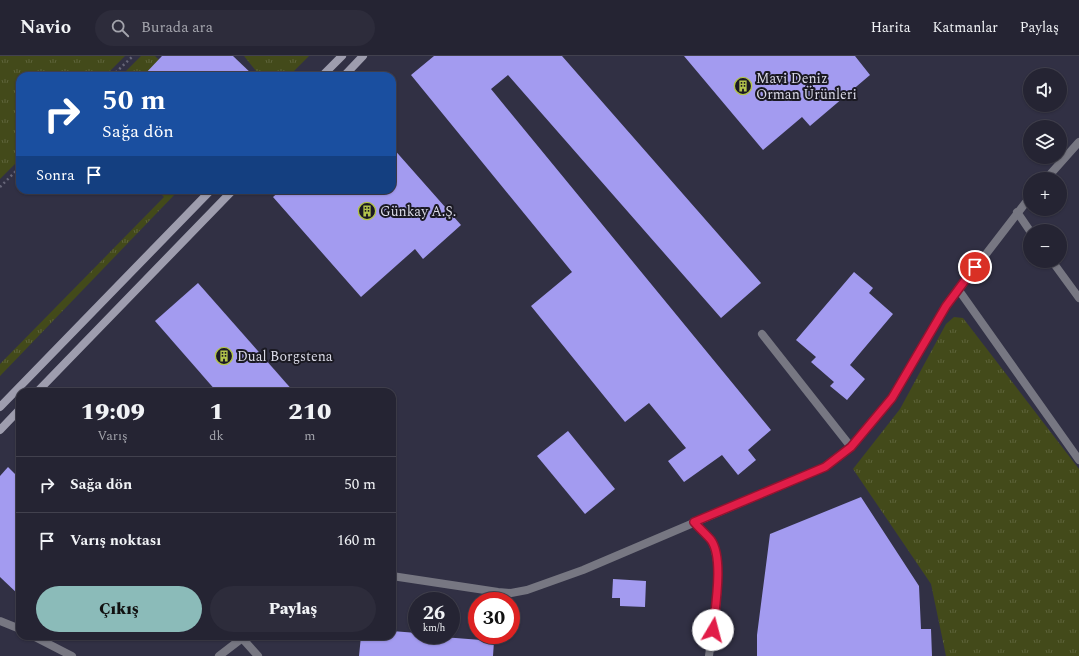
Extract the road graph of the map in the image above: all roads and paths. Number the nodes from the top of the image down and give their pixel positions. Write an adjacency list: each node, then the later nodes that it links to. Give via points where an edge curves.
1 (133, 56): 4 (path)
2 (342, 56): 5 (main road)
3 (363, 56): 6 (main road)
4 (116, 72)
5 (326, 72)
6 (348, 72)
7 (1079, 142): 9 (street)
8 (16, 171): 10 (path)
9 (1052, 172)
10 (0, 187)
11 (208, 194): 20 (main road)
12 (229, 194): 21 (main road)
13 (1023, 204): 14 (street)
14 (1016, 212): 15 (street); 17 (street)
15 (1025, 224)
16 (1057, 268): 18 (street)
17 (958, 289): 26 (street, via 892,398); 27 (street)
18 (1079, 298)
19 (762, 334): 26 (street)
20 (19, 388)
21 (41, 388)
22 (16, 391): 23 (main road)
23 (0, 407)
24 (16, 414): 25 (main road)
25 (0, 430)
26 (851, 447): 28 (street, via 825,467)
27 (1079, 460)
28 (694, 522): 29 (street, via 583,570 546,584 511,593); 38 (street, via 712,541 716,554 716,602)
29 (396, 577)
30 (0, 621): 31 (street)
31 (16, 628)
32 (41, 640): 35 (street)
33 (239, 640): 36 (street)
34 (245, 640): 37 (street)
35 (72, 656)
36 (219, 656)
37 (258, 656)
38 (709, 656)

